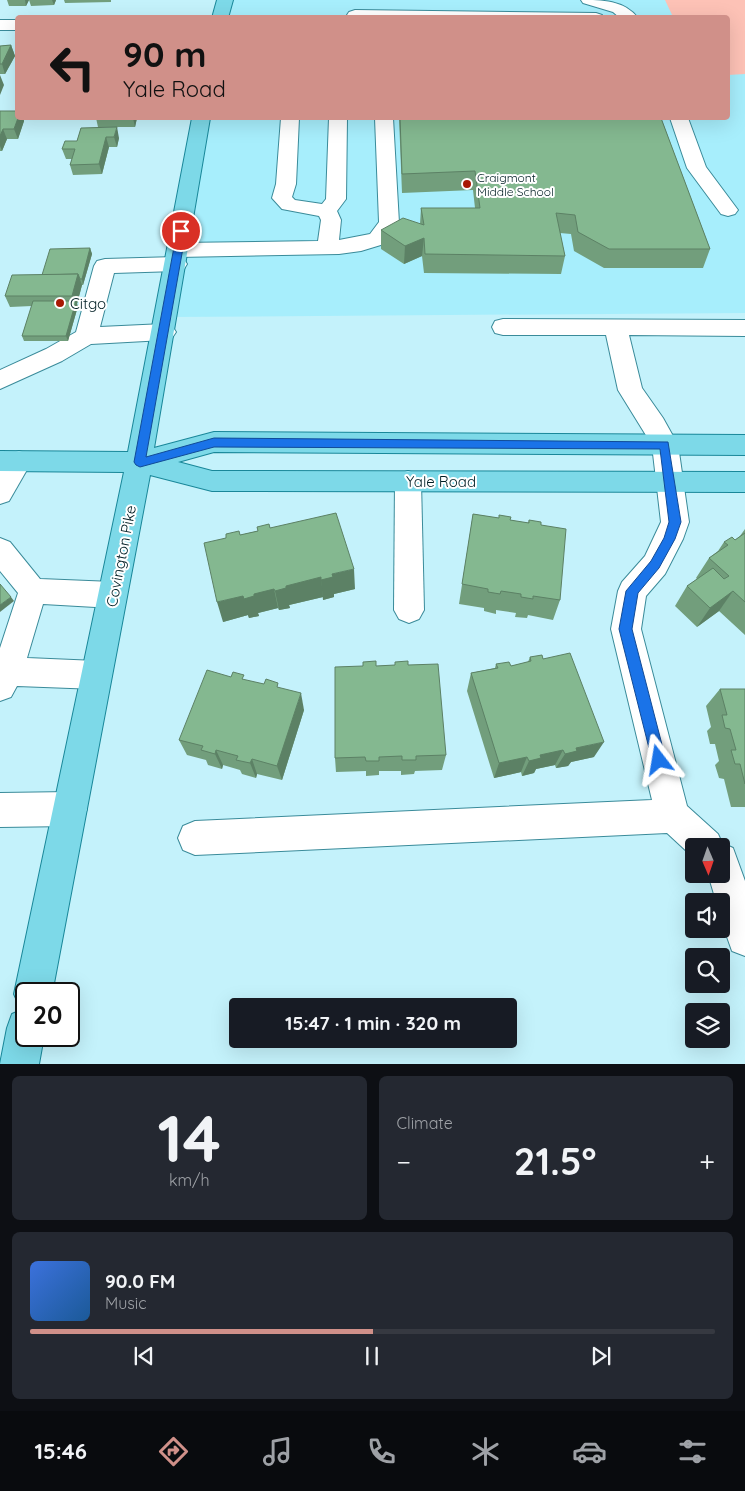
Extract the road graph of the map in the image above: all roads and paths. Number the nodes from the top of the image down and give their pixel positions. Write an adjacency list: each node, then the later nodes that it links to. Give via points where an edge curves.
1 (225, 0): 4 (main road)
2 (394, 0): 5 (street, via 372,4)
3 (589, 0): 6 (street)
4 (221, 15)
5 (356, 15)
6 (626, 15)
7 (0, 25): 8 (street)
8 (15, 25)
9 (201, 120): 17 (main road, Covington Pike)
10 (290, 120): 15 (street, via 286,184 282,198 289,205)
11 (338, 120): 15 (street, via 336,199)
12 (384, 120): 16 (street, via 389,223 377,239)
13 (680, 120): 14 (street, via 697,168)
14 (728, 210)
15 (327, 211): 16 (street, via 331,220)
16 (328, 247): 17 (street)
17 (177, 257): 21 (main road, Covington Pike); 22 (street, via 105,266)
18 (503, 327): 19 (street)
19 (616, 328): 20 (street); 24 (street, via 630,390)
20 (745, 328)
21 (164, 332): 22 (street); 27 (main road, Covington Pike)
22 (86, 336): 23 (street)
23 (0, 380)
24 (664, 445): 25 (main road, Yale Road); 27 (main road, Yale Road, via 214,442); 29 (street)
25 (745, 445)
26 (10, 461): 27 (main road, Yale Road); 31 (street)
27 (140, 462): 28 (main road, Yale Road, via 212,482); 34 (main road, Covington Pike)
28 (408, 481): 29 (main road, Yale Road); 35 (street)
29 (669, 482): 30 (main road, Yale Road); 40 (street, via 675,522 670,539 655,565 632,591 626,629)
30 (745, 482)
31 (0, 494)
32 (0, 550): 33 (street)
33 (34, 591): 34 (street); 36 (street)
34 (113, 595): 37 (main road, Covington Pike)
35 (409, 610)
36 (3, 674): 37 (street)
37 (97, 675): 38 (main road, Covington Pike)
38 (70, 809): 39 (street); 45 (main road, Covington Pike)
39 (0, 810)
40 (673, 816): 41 (street); 42 (street)
41 (195, 838)
42 (697, 838)
43 (728, 883): 44 (street)
44 (745, 938)
45 (35, 982)
46 (22, 1047): 47 (main road)
47 (19, 1064)

